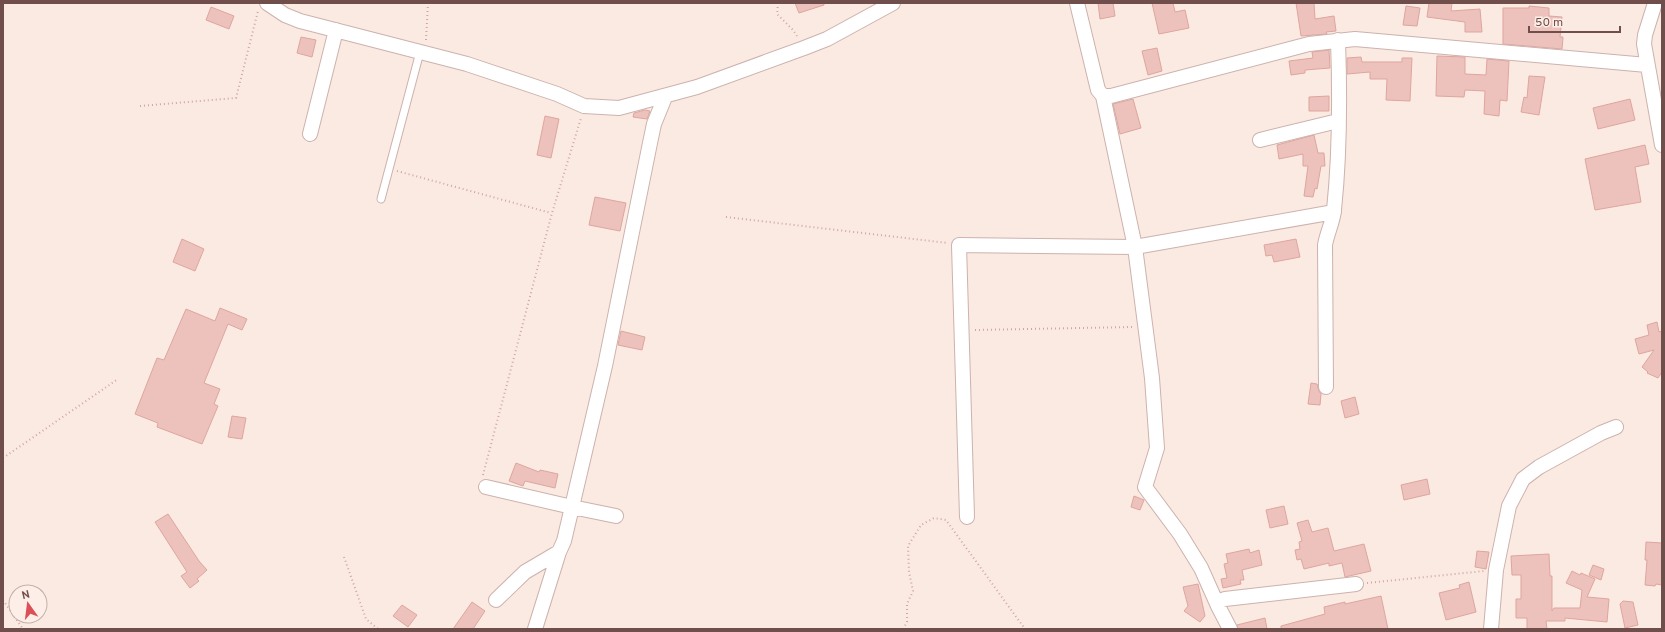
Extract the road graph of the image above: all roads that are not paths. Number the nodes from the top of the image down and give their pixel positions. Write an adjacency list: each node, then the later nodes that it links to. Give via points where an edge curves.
1 (893, 3): 10 (street, via 827,39)
2 (1076, 3): 9 (street, via 1098,90)
3 (1655, 3): 8 (street, via 1645,35)
4 (263, 7): 5 (street, via 300,21)
5 (336, 30): 7 (street); 12 (street)
6 (1338, 40): 8 (street, via 1355,39); 9 (street, via 1301,46); 11 (street)
7 (423, 53): 10 (street, via 467,64 557,94 584,106 619,108); 15 (lane)
8 (1647, 65): 14 (street)
9 (1103, 96): 17 (street)
10 (665, 97): 21 (street, via 654,124 605,366)
11 (1338, 121): 13 (street); 16 (street, via 1339,149)
12 (310, 134)
13 (1260, 140)
14 (1662, 145)
15 (381, 199)
16 (1334, 212): 17 (street); 18 (street, via 1325,245)
17 (1135, 247): 23 (street, via 959,245); 27 (street, via 1152,378 1157,448 1146,487 1201,568)
18 (1326, 387)
19 (1616, 427): 30 (street, via 1539,467 1523,479 1509,506 1496,570)
20 (486, 486): 21 (street)
21 (572, 508): 22 (street); 24 (street)
22 (616, 516)
23 (966, 517)
24 (559, 552): 26 (street, via 525,572); 28 (street)
25 (1356, 584): 27 (street, via 1226,599 1220,601)
26 (496, 600)
27 (1218, 606): 29 (street)
28 (536, 629)
29 (1230, 629)
30 (1491, 629)

